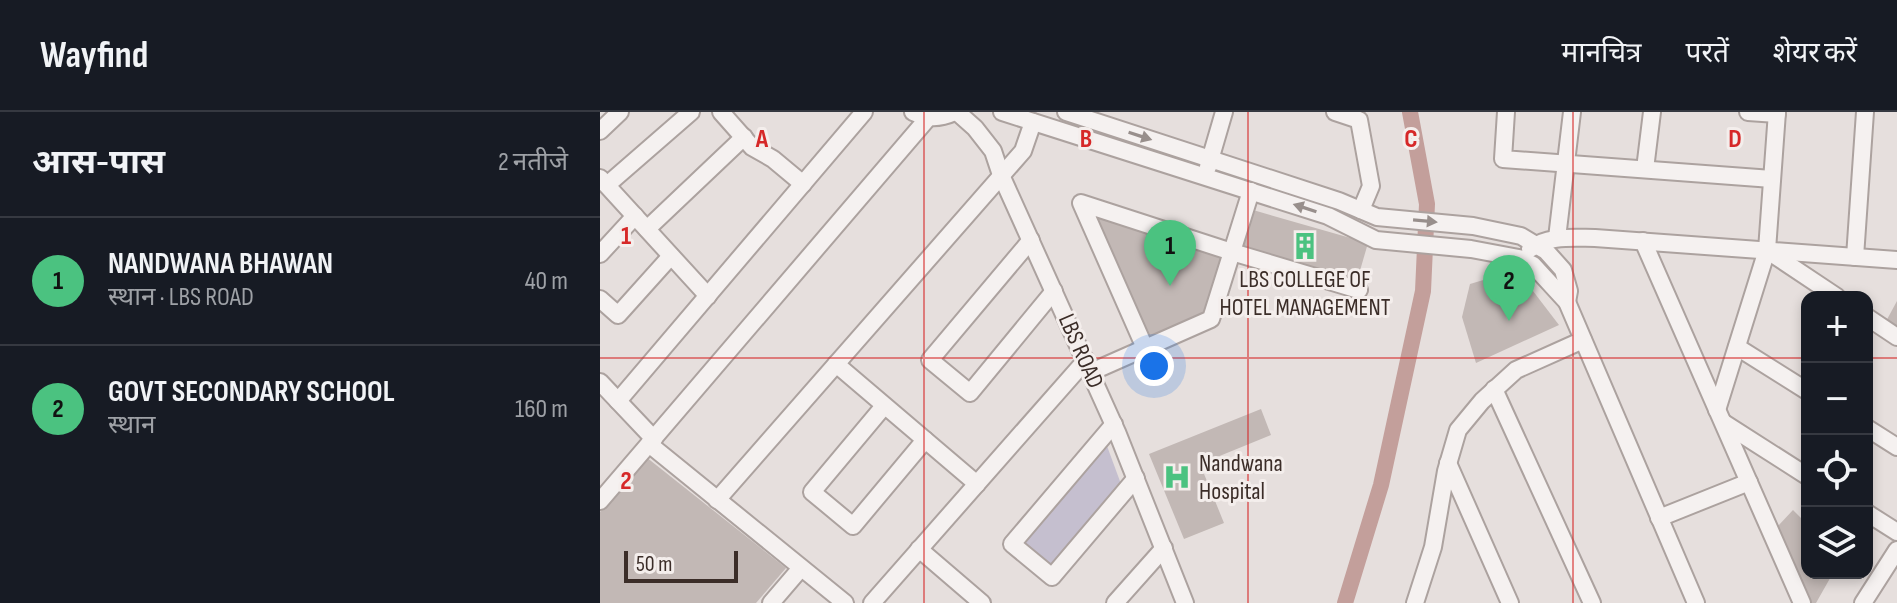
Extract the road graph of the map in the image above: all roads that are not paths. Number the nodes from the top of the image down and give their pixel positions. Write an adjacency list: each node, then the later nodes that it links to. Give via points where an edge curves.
1 (620, 112): 18 (street)
2 (691, 112): 26 (street)
3 (721, 112): 19 (street)
4 (864, 112): 27 (street)
5 (956, 112): 16 (street); 23 (street, LBS ROAD, via 993,151)
6 (1002, 112): 17 (street)
7 (1066, 112): 20 (street, one-way to 20)
8 (1224, 112): 20 (street)
9 (1335, 112): 29 (street, via 1359,120 1371,186)
10 (1506, 112): 21 (street, via 1503,159)
11 (1572, 112): 21 (street)
12 (1652, 112): 22 (street)
13 (1748, 112): 15 (street)
14 (1865, 112): 40 (street)
15 (1777, 113): 25 (street)
16 (921, 115): 65 (street)
17 (1033, 122): 23 (street, via 1023,151); 24 (street)
18 (600, 131)
19 (744, 137): 27 (street); 31 (street)
20 (1210, 159): 24 (street); 29 (street)
21 (1566, 163): 22 (street); 32 (street)
22 (1645, 169): 25 (street)
23 (1001, 175): 33 (street, LBS ROAD); 54 (street)
24 (1206, 177): 28 (street)
25 (1772, 179): 36 (street)
26 (603, 182): 30 (street)
27 (803, 184): 46 (street)
28 (1251, 191): 37 (street); 41 (street, one-way to 28, via 1376,240 1328,216)
29 (1369, 213): 35 (street, one-way to 35, via 1473,226 1521,236)
30 (635, 216): 31 (street); 38 (street)
31 (647, 229): 39 (street)
32 (1557, 238): 34 (street); 35 (street)
33 (1031, 240): 44 (street, LBS ROAD); 44 (street, via 930,360 970,393)
34 (1643, 241): 36 (street); 61 (street)
35 (1535, 245): 41 (street); 48 (street, via 1563,270)
36 (1767, 250): 40 (street); 45 (street); 52 (street)
37 (1232, 252): 43 (street); 53 (street, via 1211,319); 53 (street, via 1081,203)
38 (600, 254)
39 (671, 256): 46 (street); 47 (street, via 618,315)
40 (1855, 257): 42 (street)
41 (1519, 258): 48 (street, via 1533,265)
42 (1897, 260)
43 (1359, 290)
44 (1054, 291): 55 (street, LBS ROAD)
45 (1828, 291)
46 (708, 296): 59 (street)
47 (600, 299)
48 (1567, 302): 51 (street)
49 (1873, 321): 50 (street)
50 (1897, 337)
51 (1583, 340): 58 (street, via 1516,370); 75 (street)
52 (1737, 347): 57 (street); 61 (street)
53 (1145, 348): 55 (street)
54 (836, 364): 60 (street); 73 (street)
55 (1088, 366): 62 (street, LBS ROAD); 71 (street)
56 (600, 382): 59 (street)
57 (1801, 387)
58 (1494, 389): 67 (street, via 1458,430); 89 (street)
59 (618, 401): 65 (street)
60 (884, 406): 64 (street); 64 (street, via 812,492 853,526)
61 (1720, 416): 68 (street); 70 (street)
62 (1114, 424): 69 (street, LBS ROAD); 69 (street, via 1012,544 1052,577)
63 (1873, 432): 66 (street)
64 (925, 440): 71 (street)
65 (651, 441): 72 (street); 73 (street)
66 (1897, 447)
67 (1448, 463): 87 (street, via 1433,547); 88 (street)
68 (1801, 472)
69 (1136, 478): 77 (street, LBS ROAD)
70 (1749, 482): 75 (street); 91 (street)
71 (977, 484): 78 (street)
72 (603, 490)
73 (717, 500): 80 (street)
74 (1873, 517): 76 (street)
75 (1659, 518): 90 (street)
76 (1897, 532)
77 (1164, 548): 85 (street); 86 (street, LBS ROAD)
78 (919, 549): 83 (street); 84 (street)
79 (1897, 550): 92 (street)
80 (801, 568): 81 (street); 82 (street)
81 (771, 603)
82 (845, 603)
83 (872, 603)
84 (982, 603)
85 (1115, 603)
86 (1185, 603)
87 (1415, 603)
88 (1510, 603)
89 (1592, 603)
90 (1696, 603)
91 (1802, 603)
92 (1863, 603)

